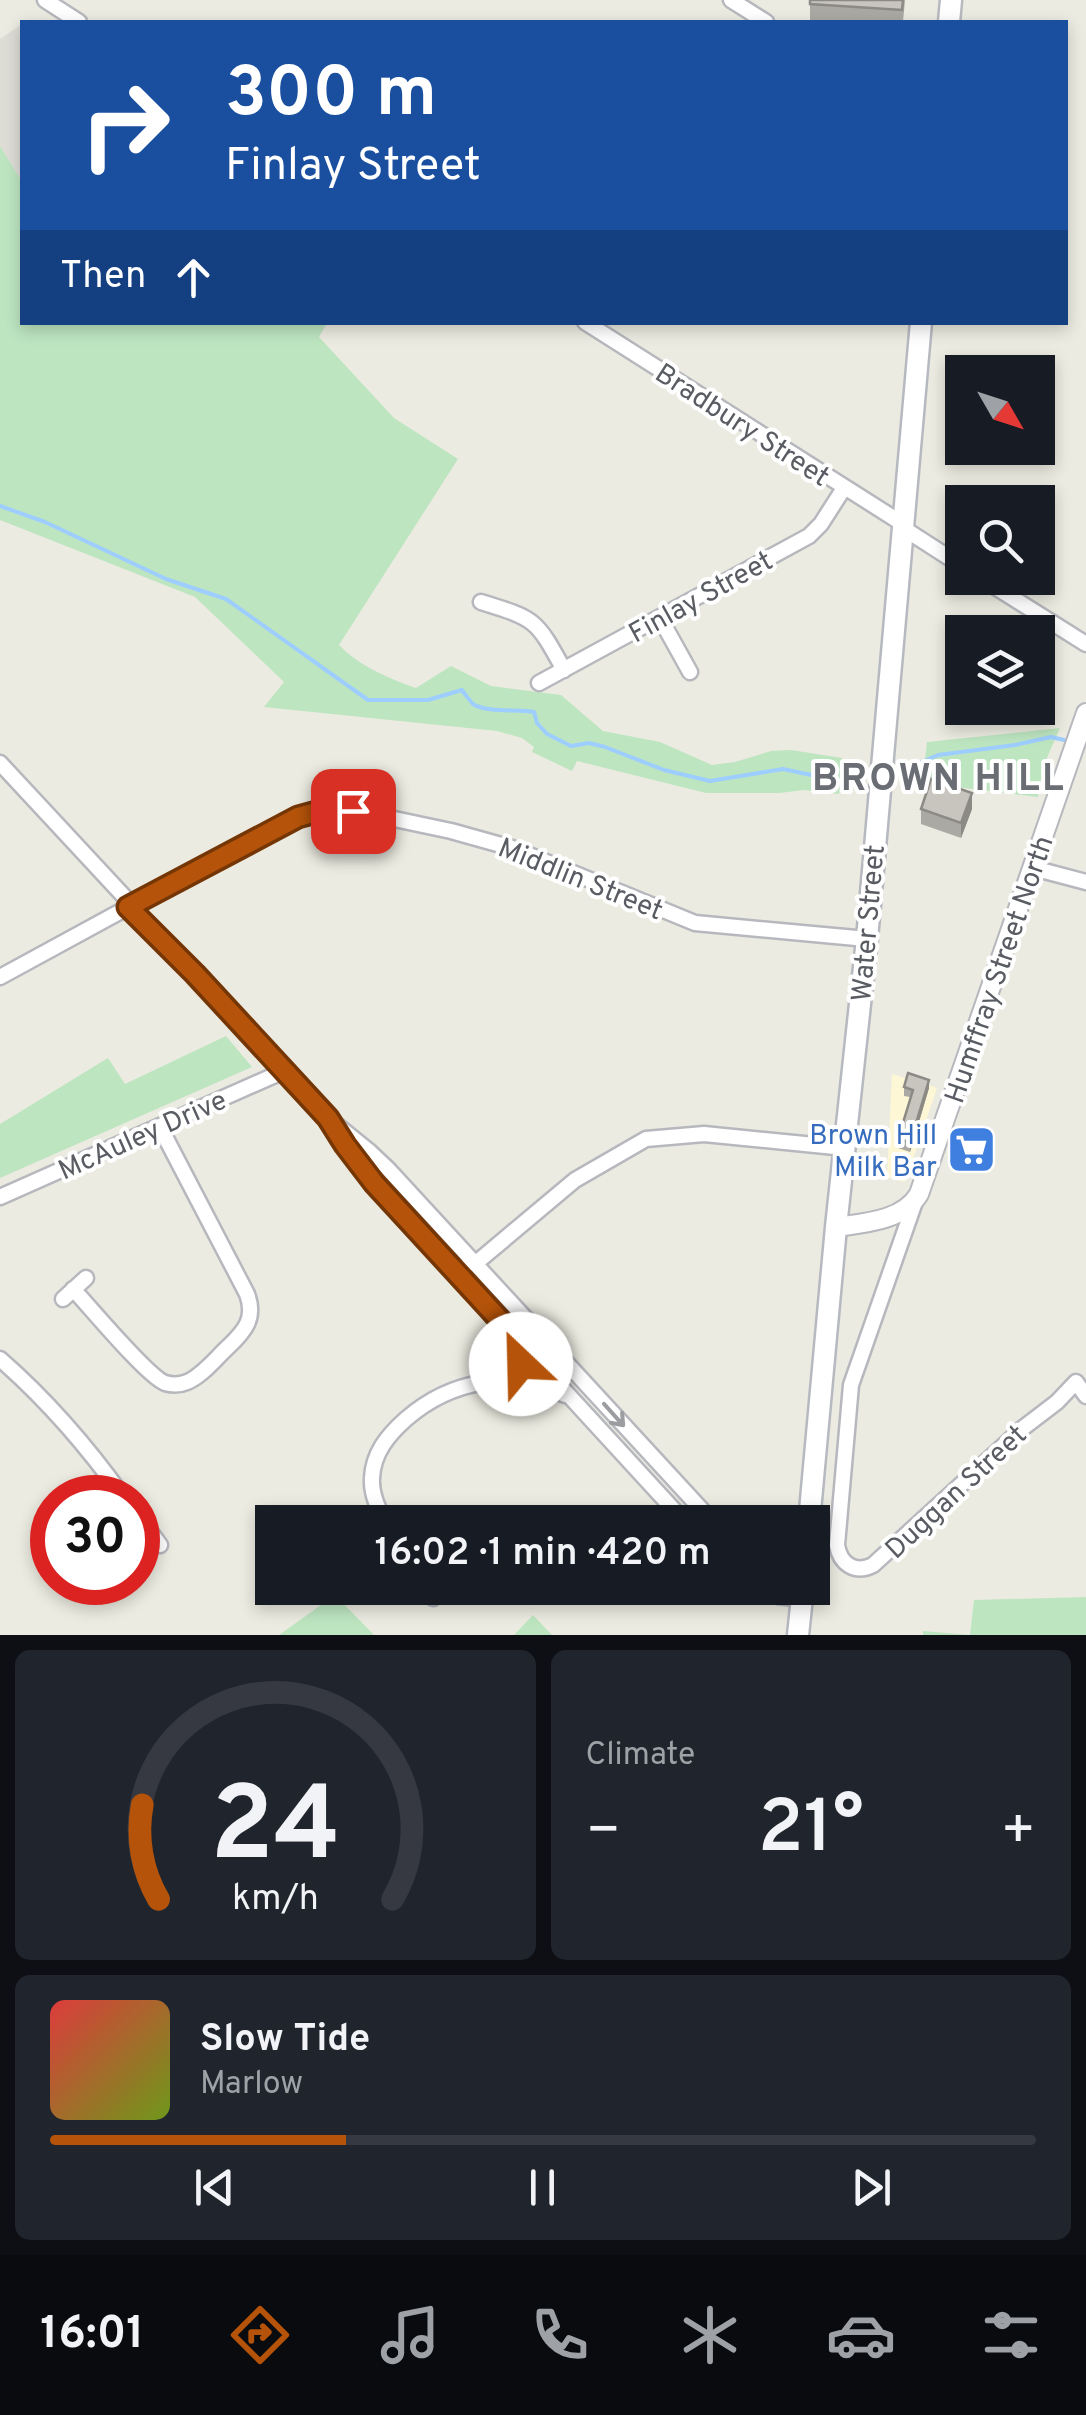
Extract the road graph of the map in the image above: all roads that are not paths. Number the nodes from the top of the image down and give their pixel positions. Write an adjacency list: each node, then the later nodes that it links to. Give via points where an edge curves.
1 (46, 0): 3 (street)
2 (731, 0): 4 (street)
3 (76, 20)
4 (763, 20)
5 (590, 325): 7 (street, Bradbury Street)
6 (921, 325): 8 (main road, Water Street)
7 (844, 488): 8 (street, Bradbury Street); 12 (street, Finlay Street, via 809,536)
8 (903, 526): 9 (street, Bradbury Street); 22 (main road, Water Street)
9 (945, 554)
10 (1008, 595): 13 (street)
11 (481, 602): 14 (street, via 536,624)
12 (660, 618): 14 (street, Finlay Street); 15 (street)
13 (1086, 644)
14 (564, 670): 16 (street, Finlay Street)
15 (690, 672)
16 (539, 683)
17 (1086, 713): 19 (street, Humffray Street North)
18 (0, 764): 21 (street)
19 (1033, 868): 20 (street); 28 (street, Humffray Street North)
20 (1086, 882)
21 (130, 906): 22 (street, Middlin Street, via 298,817 353,811 528,853 695,923); 23 (street); 24 (street)
22 (866, 939): 27 (main road, Water Street)
23 (0, 977)
24 (284, 1071): 25 (street); 26 (street, McAuley Drive)
25 (328, 1118): 31 (street, via 370,1152); 32 (street, via 374,1183)
26 (160, 1126): 29 (street, McAuley Drive); 33 (street, via 247,1294 247,1326 192,1380 169,1384 68,1294)
27 (845, 1148): 30 (main road, Water Street); 31 (street, via 704,1134 646,1138 575,1180)
28 (919, 1194): 30 (street, via 899,1213); 37 (street, Duggan Street, via 852,1385 841,1559 862,1569 876,1563 1076,1382)
29 (0, 1197)
30 (836, 1227): 43 (main road, Water Street)
31 (476, 1263): 32 (street); 42 (street, one-way to 42)
32 (457, 1273): 34 (street)
33 (86, 1278)
34 (522, 1344): 36 (street, via 520,1366); 38 (street)
35 (0, 1359): 39 (street, via 67,1424)
36 (498, 1380): 38 (street, via 548,1388); 40 (street, via 440,1394 387,1437 372,1479)
37 (1086, 1396)
38 (575, 1402): 41 (street)
39 (106, 1475)
40 (378, 1505)
41 (669, 1505)
42 (697, 1505)
43 (811, 1505)
44 (801, 1605): 45 (main road)
45 (798, 1635)

